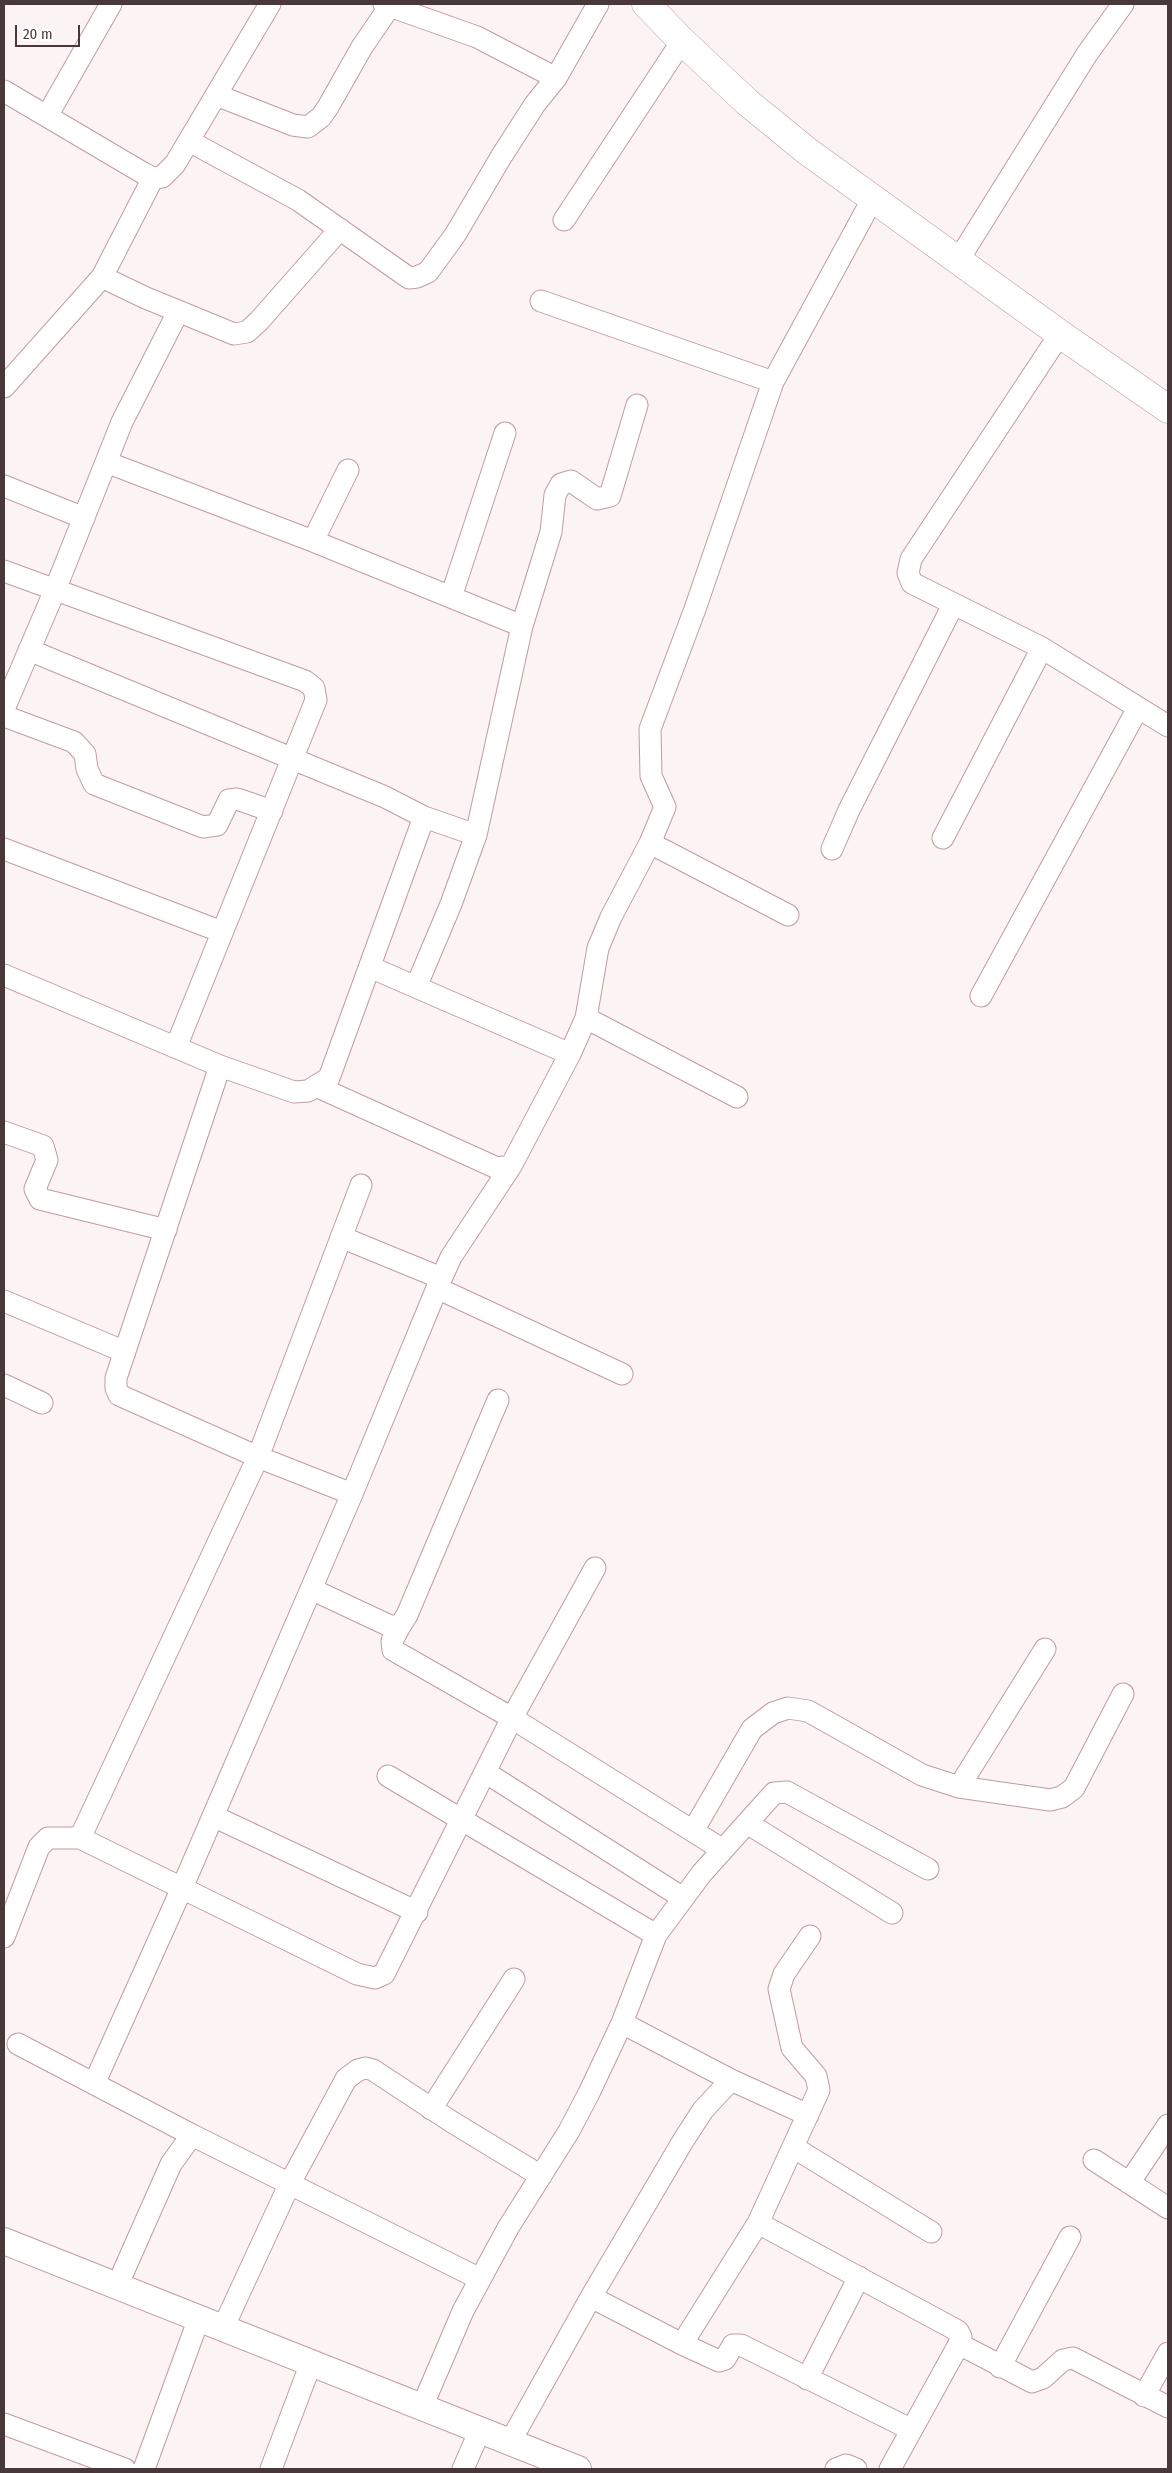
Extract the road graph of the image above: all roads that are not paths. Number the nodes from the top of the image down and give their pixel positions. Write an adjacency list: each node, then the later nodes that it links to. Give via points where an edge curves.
1 (111, 4): 11 (street)
2 (270, 4): 10 (street)
3 (598, 4): 8 (street)
4 (646, 4): 7 (main road)
5 (1123, 4): 17 (street, via 1087,54)
6 (387, 5): 8 (street, via 478,38); 10 (street, via 328,107 308,127 293,125)
7 (682, 41): 14 (main road, via 747,102 807,151); 15 (street)
8 (556, 78): 16 (street, via 535,104 455,236 428,272 409,278)
9 (4, 91): 11 (street)
10 (216, 95): 12 (street)
11 (47, 116): 13 (street)
12 (188, 140): 13 (street, via 162,177); 16 (street, via 298,200)
13 (153, 178): 18 (street)
14 (873, 198): 17 (main road); 22 (street)
15 (564, 220)
16 (340, 229): 20 (street, via 247,332 234,334)
17 (958, 259): 21 (main road)
18 (102, 276): 20 (street); 23 (street)
19 (541, 301): 22 (street)
20 (178, 312): 27 (street, via 122,422)
21 (1060, 334): 25 (main road); 35 (street, via 911,559 908,569 912,583)
22 (773, 382): 48 (street, via 650,729 652,776 665,807)
23 (4, 387)
24 (637, 405): 36 (street, via 610,496 598,499 571,481 561,484)
25 (1168, 409)
26 (505, 433): 34 (street)
27 (106, 462): 30 (street); 31 (street)
28 (348, 470): 31 (street)
29 (4, 486): 30 (street)
30 (84, 518): 33 (street)
31 (313, 541): 34 (street)
32 (4, 571): 33 (street)
33 (55, 590): 38 (street); 43 (street, via 305,681 314,688 316,700)
34 (451, 597): 36 (street)
35 (953, 605): 37 (street); 50 (street)
36 (522, 626): 46 (street)
37 (1042, 648): 39 (street); 47 (street)
38 (29, 650): 40 (street); 43 (street)
39 (1138, 708): 42 (street); 56 (street)
40 (4, 709)
41 (4, 716): 44 (street, via 74,742 85,754 86,770 94,784 203,827 217,825 230,800 238,799)
42 (1168, 726)
43 (292, 760): 44 (street); 45 (street, via 385,797)
44 (272, 811): 52 (street)
45 (424, 817): 46 (street); 53 (street)
46 (476, 835): 55 (street)
47 (943, 838)
48 (650, 843): 51 (street); 57 (street, via 598,948)
49 (4, 849): 52 (street)
50 (832, 849)
51 (788, 915)
52 (222, 932): 58 (street)
53 (370, 967): 55 (street); 61 (street, via 329,1078)
54 (4, 975): 58 (street)
55 (416, 987): 59 (street)
56 (982, 996)
57 (586, 1018): 59 (street); 62 (street)
58 (176, 1047): 60 (street)
59 (570, 1054): 64 (street)
60 (220, 1066): 61 (street, via 294,1092); 66 (street)
61 (318, 1087): 64 (street, via 496,1168)
62 (736, 1097)
63 (4, 1132): 66 (street, via 43,1146 47,1160 35,1189 40,1199)
64 (511, 1166): 68 (street, via 451,1257)
65 (361, 1185): 67 (street)
66 (166, 1230): 70 (street)
67 (341, 1237): 68 (street); 75 (street)
68 (439, 1283): 71 (street); 76 (street)
69 (4, 1301): 70 (street)
70 (125, 1352): 75 (street, via 116,1378 119,1395)
71 (622, 1374)
72 (4, 1385): 74 (street)
73 (498, 1400): 79 (street)
74 (42, 1403)
75 (258, 1457): 76 (street); 90 (street)
76 (352, 1494): 78 (street)
77 (594, 1568): 82 (street)
78 (311, 1589): 79 (street, via 390,1626); 86 (street)
79 (400, 1626): 82 (street, via 392,1641 393,1650)
80 (1044, 1649): 85 (street)
81 (1123, 1694): 85 (street, via 1074,1788 1062,1797 1050,1800)
82 (512, 1718): 83 (street); 89 (street)
83 (485, 1772): 87 (street); 94 (street)
84 (388, 1776): 87 (street)
85 (959, 1788): 89 (street, via 922,1775 808,1711 788,1708 774,1713 752,1729)
86 (213, 1816): 93 (street); 95 (street)
87 (462, 1818): 95 (street); 97 (street)
88 (747, 1823): 91 (street); 92 (street, via 774,1793 787,1792); 96 (street)
89 (693, 1831): 91 (street)
90 (80, 1838): 93 (street); 99 (street, via 48,1838 40,1846)
91 (723, 1850): 94 (street)
92 (928, 1869)
93 (182, 1888): 95 (street, via 357,1974 375,1978 384,1974); 104 (street)
94 (683, 1898): 97 (street)
95 (417, 1912)
96 (892, 1913)
97 (656, 1935): 101 (street)
98 (810, 1936): 106 (street, via 784,1974 779,1989 792,2048 819,2084)
99 (4, 1937)
100 (514, 1979): 105 (street)
101 (622, 2023): 103 (street); 111 (street, via 569,2131)
102 (18, 2044): 104 (street)
103 (731, 2080): 106 (street); 122 (street, via 703,2110)
104 (94, 2084): 108 (street)
105 (431, 2109): 111 (street); 112 (street, via 373,2070 358,2070 346,2079)
106 (808, 2115): 109 (street)
107 (1168, 2125): 113 (street)
108 (192, 2135): 112 (street); 121 (street, via 171,2164)
109 (793, 2146): 115 (street); 116 (street)
110 (1094, 2160): 113 (street)
111 (541, 2176): 120 (street)
112 (290, 2183): 120 (street); 124 (street)
113 (1129, 2183): 114 (street)
114 (1168, 2208)
115 (758, 2223): 119 (street); 125 (street)
116 (931, 2232)
117 (1070, 2237): 129 (street)
118 (4, 2241): 121 (street)
119 (858, 2277): 126 (street, via 958,2331 961,2337); 130 (street)
120 (480, 2279): 132 (street)
121 (116, 2286): 123 (street)
122 (591, 2298): 125 (street); 137 (street)
123 (199, 2318): 124 (street); 139 (street)
124 (223, 2328): 128 (street)
125 (682, 2344): 130 (street, via 719,2361 725,2359 733,2345 741,2345)
126 (959, 2344): 129 (street); 135 (street)
127 (1168, 2353): 131 (street)
128 (311, 2363): 132 (street); 140 (street)
129 (1000, 2367): 131 (street, via 1026,2380 1038,2381 1063,2360 1073,2358)
130 (807, 2379): 135 (street)
131 (1144, 2396): 133 (street)
132 (422, 2407): 136 (street)
133 (1168, 2407)
134 (4, 2424): 138 (street)
135 (910, 2429): 145 (street)
136 (480, 2430): 137 (street); 141 (street)
137 (510, 2442): 142 (street)
138 (125, 2469)
139 (144, 2469)
140 (272, 2469)
141 (463, 2469)
142 (578, 2469)
143 (836, 2469): 144 (street, via 846,2465)
144 (856, 2469)
145 (890, 2469)

